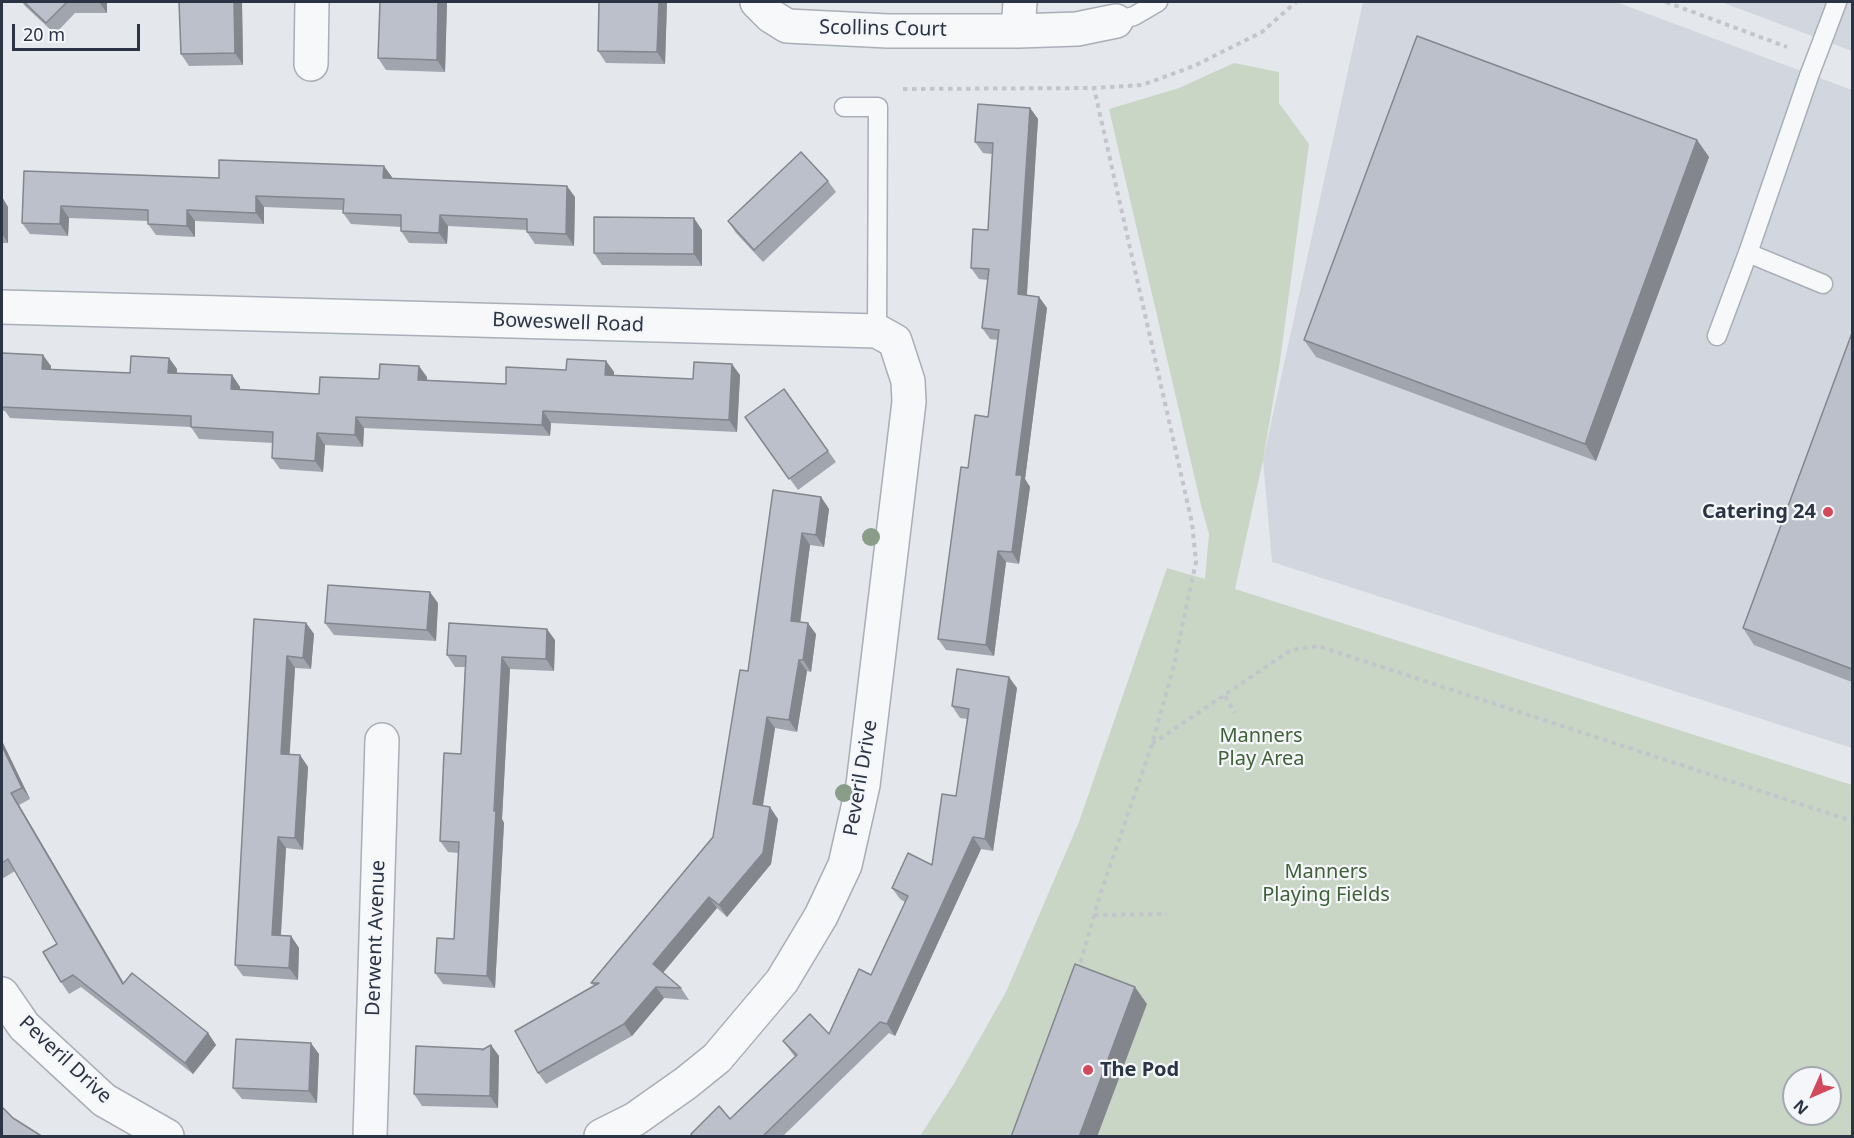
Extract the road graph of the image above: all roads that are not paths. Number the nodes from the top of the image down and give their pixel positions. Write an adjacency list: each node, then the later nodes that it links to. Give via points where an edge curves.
1 (312, 2): 7 (street)
2 (757, 2): 5 (street, Scollins Court, via 787,26 888,31)
3 (1158, 2): 6 (lane)
4 (1837, 2): 9 (lane, bridge)
5 (1019, 16): 6 (street, Scollins Court, via 1077,29)
6 (1116, 21)
7 (311, 64)
8 (844, 107): 12 (lane, via 878,107)
9 (1748, 253): 10 (lane); 13 (lane)
10 (1823, 284)
11 (2, 307): 12 (street, Boweswell Road)
12 (877, 331): 18 (street, Peveril Drive, via 895,341 908,381 909,402 863,785 845,865 821,916 782,981 717,1058 635,1119)
13 (1717, 336)
14 (382, 740): 17 (street, Derwent Avenue)
15 (2, 994): 16 (street, Peveril Drive, via 24,1026 104,1100)
16 (166, 1137)
17 (370, 1137)
18 (601, 1137)

